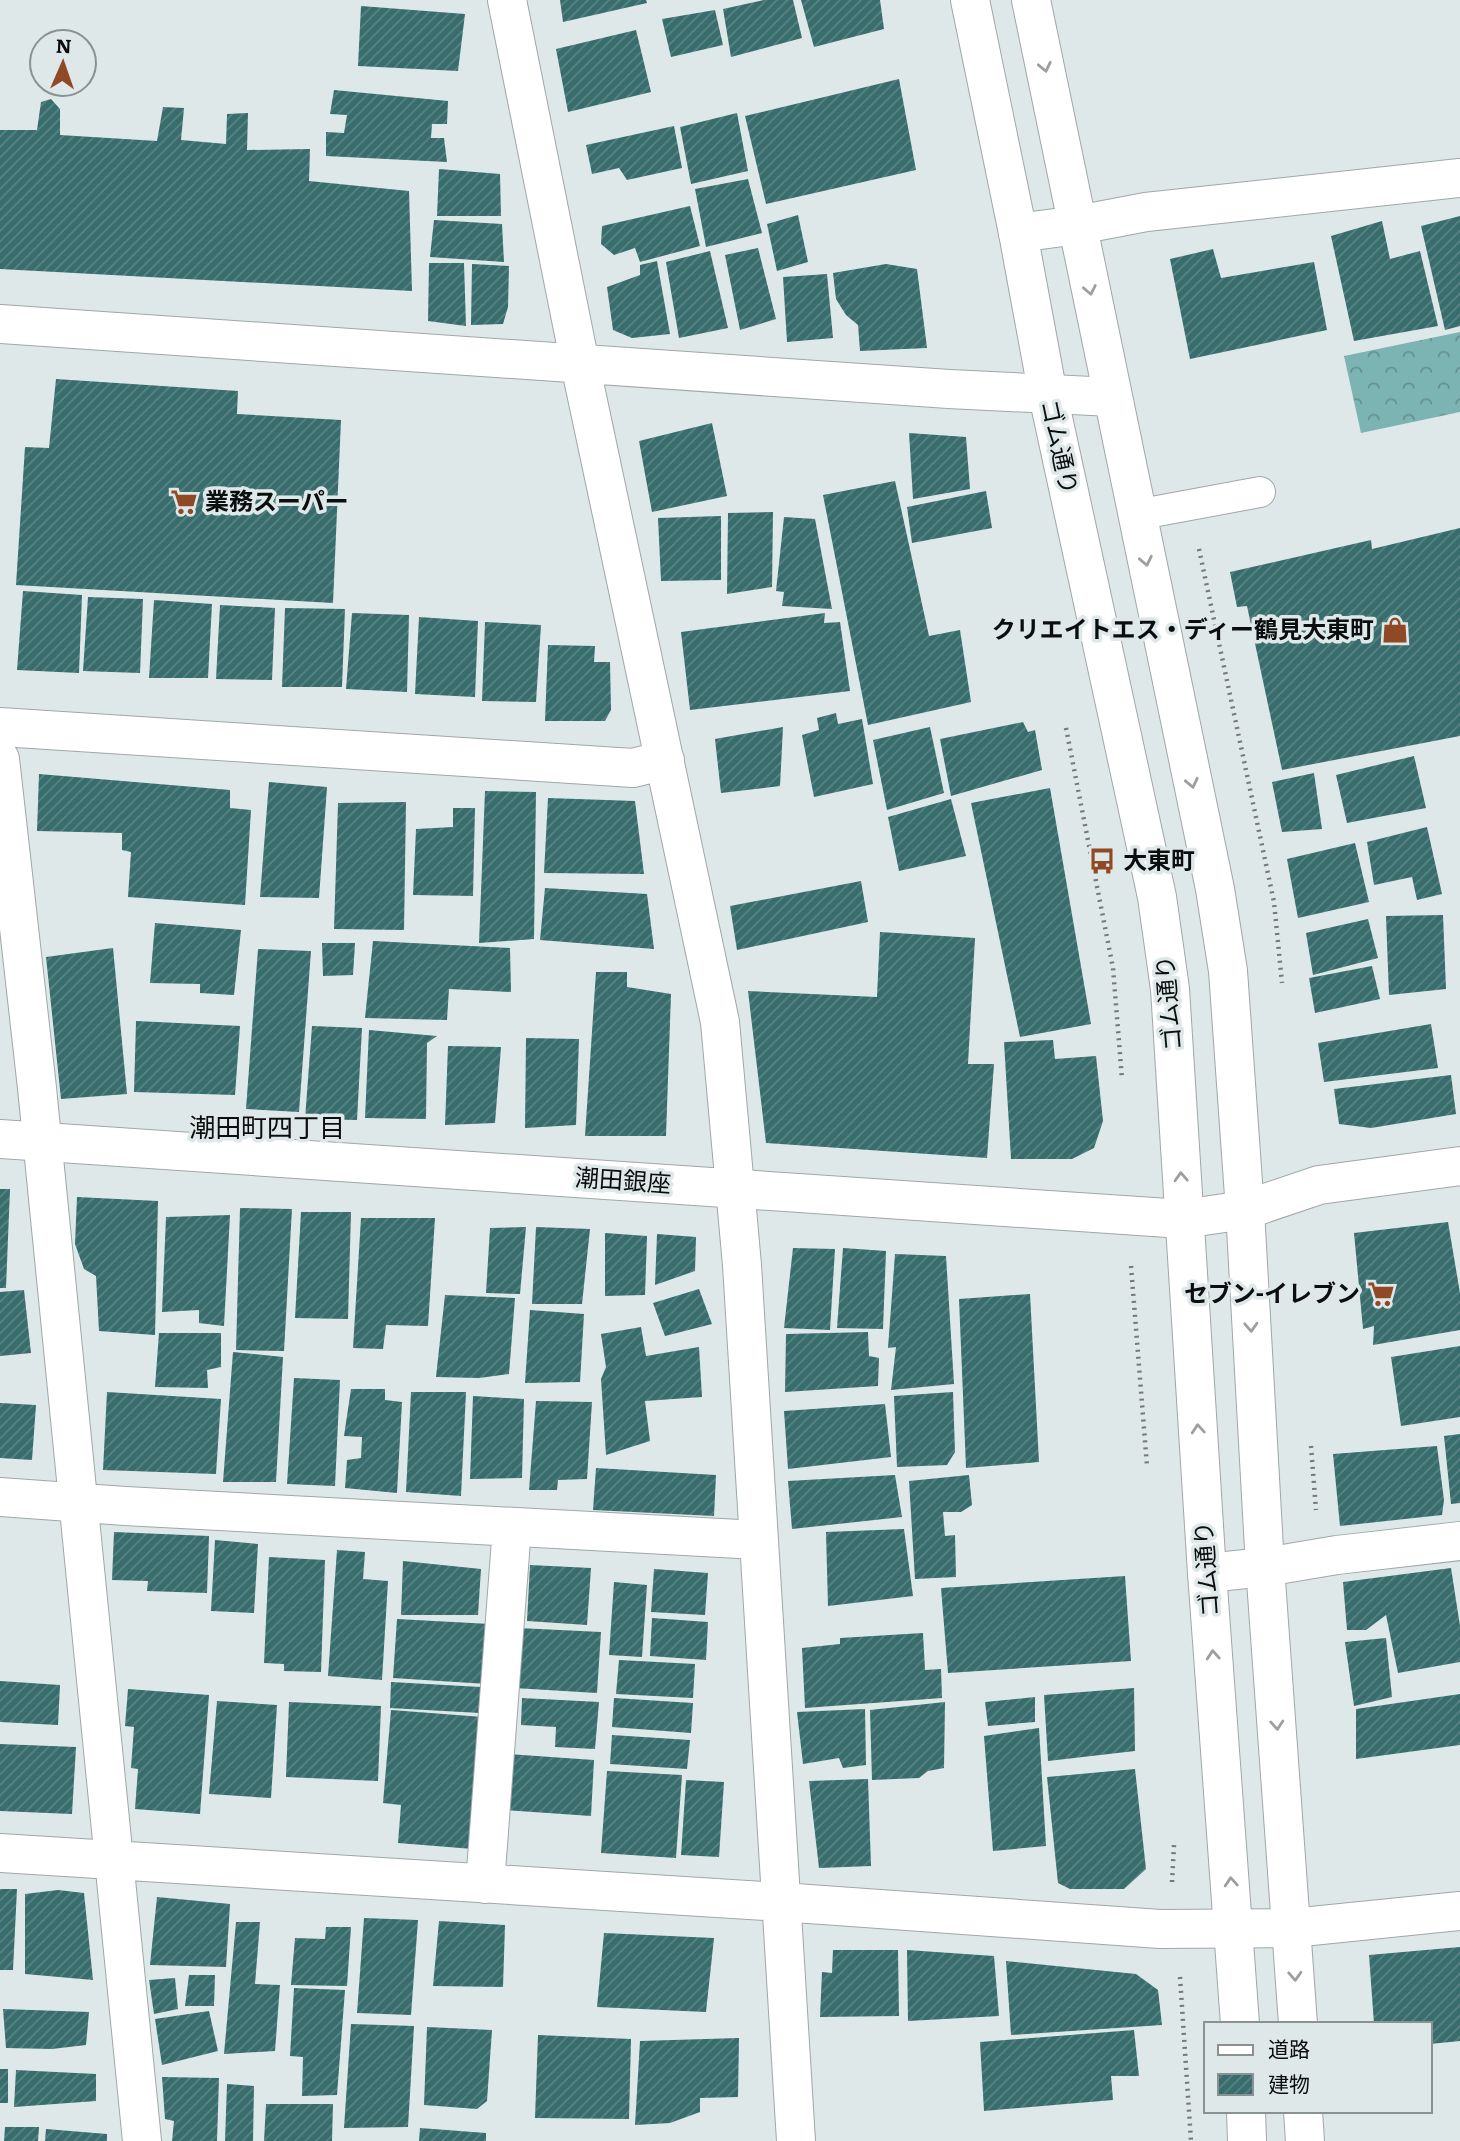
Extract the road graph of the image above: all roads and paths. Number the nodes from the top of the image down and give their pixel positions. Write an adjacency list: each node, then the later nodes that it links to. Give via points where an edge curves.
1 (507, 0): 8 (street)
2 (970, 0): 6 (street, ゴム通り)
3 (1031, 0): 5 (street, one-way to 5)
4 (1460, 178): 5 (street, via 1146,212)
5 (1078, 225): 6 (street); 10 (street, one-way to 10)
6 (1018, 233): 9 (street, ゴム通り)
7 (0, 324): 8 (street)
8 (580, 364): 9 (street); 16 (street)
9 (1048, 395): 10 (street); 23 (street, ゴム通り, one-way to 9, via 1170,989 1157,897)
10 (1112, 397): 12 (street)
11 (1260, 492): 12 (lane)
12 (1136, 514): 22 (street, one-way to 22, via 1226,957)
13 (1065, 722): 17 (path, via 1113,968)
14 (0, 727): 16 (street, via 634,768)
15 (0, 758): 19 (street)
16 (665, 760): 21 (street, via 720,1022)
17 (1124, 1091)
18 (0, 1139): 19 (street, 潮田銀座)
19 (42, 1141): 21 (street, 潮田銀座); 25 (street)
20 (1460, 1166): 22 (street, 潮田銀座, via 1319,1185)
21 (735, 1188): 23 (street, 潮田銀座); 27 (street)
22 (1245, 1210): 23 (street, 潮田銀座); 29 (street, one-way to 29)
23 (1183, 1219): 30 (street, ゴム通り, one-way to 23)
24 (0, 1497): 25 (street)
25 (77, 1503): 26 (street); 32 (street)
26 (512, 1527): 27 (street); 33 (street)
27 (758, 1540): 34 (street)
28 (1460, 1541): 29 (street)
29 (1265, 1567): 30 (street); 36 (street, one-way to 36)
30 (1207, 1573): 37 (street, ゴム通り, one-way to 30)
31 (0, 1853): 32 (street)
32 (114, 1861): 33 (street); 43 (street)
33 (485, 1884): 34 (street)
34 (781, 1902): 37 (street, via 1160,1929); 44 (street)
35 (1460, 1911): 36 (street)
36 (1292, 1928): 37 (street); 40 (street, one-way to 40)
37 (1235, 1930): 39 (street, ゴム通り)
38 (1181, 1978): 45 (path)
39 (1240, 2022)
40 (1298, 2022)
41 (1245, 2113): 46 (street)
42 (1303, 2113): 47 (street)
43 (142, 2141)
44 (796, 2141)
45 (1191, 2141)
46 (1247, 2141)
47 (1305, 2141)

